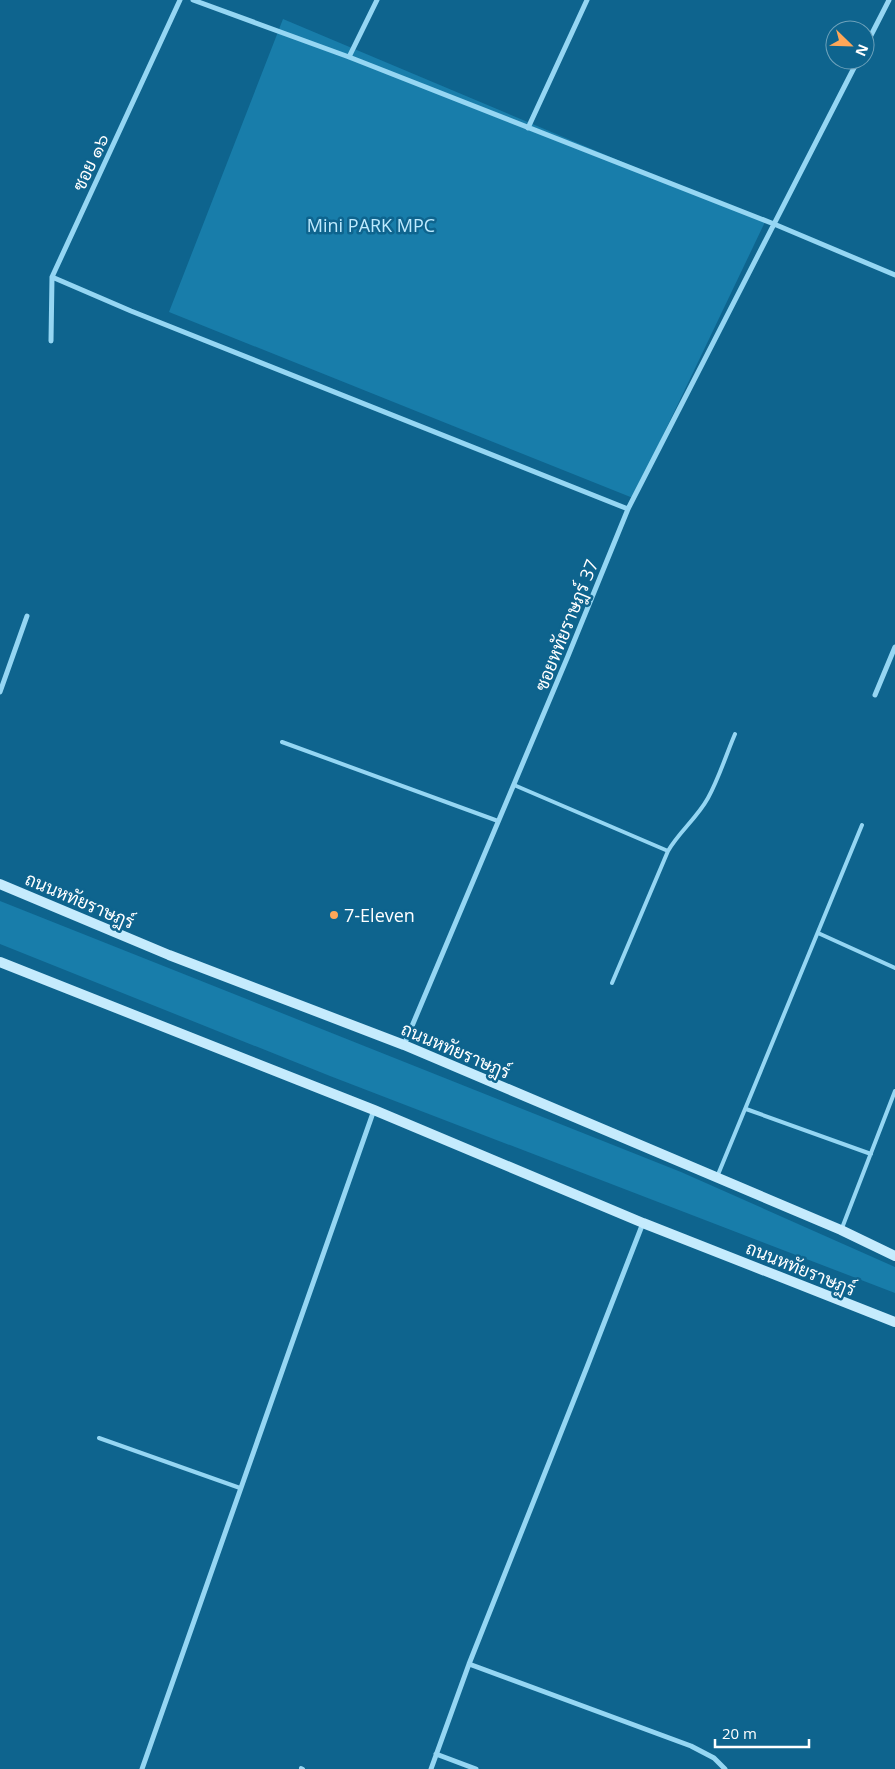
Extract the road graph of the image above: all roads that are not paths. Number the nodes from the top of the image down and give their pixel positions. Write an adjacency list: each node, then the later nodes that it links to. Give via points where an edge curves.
1 (180, 0): 12 (street, ซอย ๑๖)
2 (193, 0): 7 (street)
3 (377, 0): 7 (street)
4 (587, 0): 9 (street)
5 (889, 0): 6 (street)
6 (875, 27)
7 (349, 57): 9 (street)
8 (853, 70): 10 (street, ซอยหทัยราษฎร์ 37)
9 (528, 128): 10 (street)
10 (774, 224): 11 (street); 14 (street, ซอยหทัยราษฎร์ 37)
11 (895, 275)
12 (52, 277): 13 (street, ซอย ๑๖); 14 (street)
13 (51, 341)
14 (628, 509): 21 (street, ซอยหทัยราษฎร์ 37)
15 (27, 616): 17 (street)
16 (895, 647): 18 (street)
17 (0, 692)
18 (875, 696)
19 (735, 734): 24 (lane, via 708,798)
20 (282, 742): 22 (lane)
21 (514, 785): 22 (street, ซอยหทัยราษฎร์ 37); 24 (lane)
22 (498, 821): 30 (street, ซอยหทัยราษฎร์ 37)
23 (862, 825): 26 (lane)
24 (668, 852): 29 (lane)
25 (0, 884): 30 (main road, ถนนหทัยราษฎร์, via 169,955)
26 (818, 933): 28 (lane); 32 (lane)
27 (0, 962): 33 (main road, ถนนหทัยราษฎร์)
28 (895, 968)
29 (612, 983)
30 (404, 1045): 35 (main road, ถนนหทัยราษฎร์)
31 (895, 1091): 34 (lane)
32 (746, 1109): 34 (lane); 35 (lane)
33 (374, 1110): 36 (main road, ถนนหทัยราษฎร์); 41 (street)
34 (871, 1154): 37 (lane)
35 (717, 1177): 37 (main road, ถนนหทัยราษฎร์)
36 (643, 1223): 39 (main road, ถนนหทัยราษฎร์); 42 (street)
37 (841, 1230): 38 (main road, ถนนหทัยราษฎร์)
38 (895, 1256)
39 (895, 1322)
40 (99, 1438): 41 (lane)
41 (240, 1488): 44 (street)
42 (469, 1664): 43 (street); 47 (street, via 691,1746 714,1758)
43 (436, 1754): 45 (street); 46 (street)
44 (142, 1769)
45 (431, 1769)
46 (476, 1769)
47 (725, 1769)

